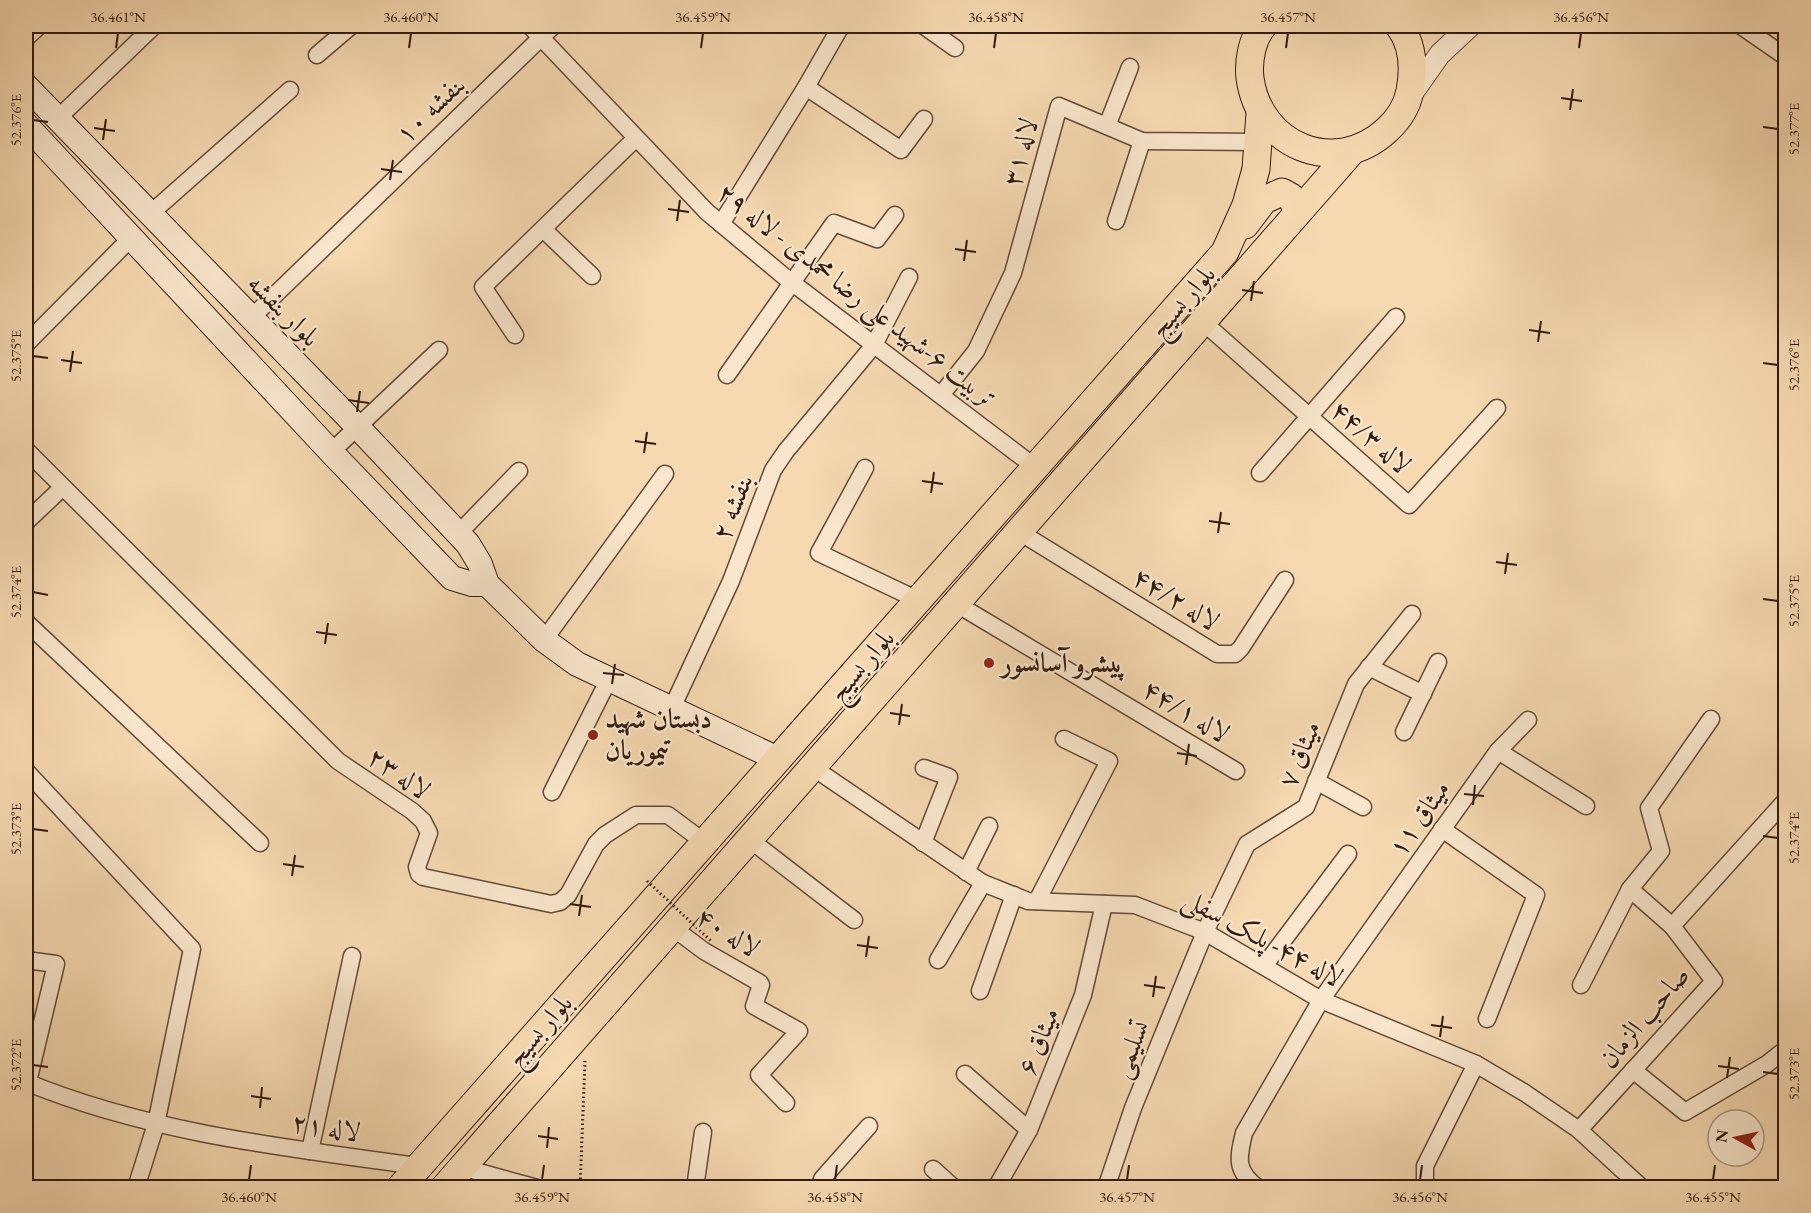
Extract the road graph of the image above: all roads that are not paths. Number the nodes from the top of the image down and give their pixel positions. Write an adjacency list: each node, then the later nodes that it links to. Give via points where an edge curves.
1 (39, 26): 11 (street)
2 (154, 26): 21 (street)
3 (351, 26): 13 (street)
4 (841, 26): 17 (street)
5 (924, 26): 12 (street)
6 (1399, 26): 19 (main road, via 1411,51 1413,75)
7 (1463, 26): 19 (street)
8 (1741, 26): 14 (street)
9 (1260, 27): 20 (main road, via 1249,71)
10 (541, 29): 25 (street, تربیت ۶-شهید علی رضا محمدی - لاله ۲۹); 41 (street, بنفشه ۱۰)
11 (26, 38)
12 (955, 48)
13 (317, 55)
14 (1785, 57)
15 (1130, 67): 23 (street)
16 (26, 86): 21 (main road, بلوار بنفشه)
17 (806, 87): 22 (street, via 901,150); 33 (street)
18 (290, 90): 30 (street)
19 (1408, 99): 28 (main road, via 1396,122 1376,140)
20 (1260, 113): 27 (main road, بلوار بسیج); 28 (main road, via 1277,133 1300,147 1326,153)
21 (57, 119): 30 (main road, بلوار بنفشه)
22 (924, 119)
23 (1107, 126): 26 (street, لاله ۳۱); 48 (street, لاله ۳۱, via 1059,105 1013,273 976,351)
24 (29, 137): 35 (main road)
25 (636, 138): 33 (street, تربیت ۶-شهید علی رضا محمدی - لاله ۲۹); 34 (street)
26 (1142, 141): 27 (street, لاله ۳۱); 32 (street)
27 (1259, 142): 36 (main road, بلوار بسیج, via 1246,205)
28 (1352, 151): 29 (main road, بلوار بسیج)
29 (1298, 212): 36 (main road, via 1291,197 1282,192 1264,200); 42 (main road, بلوار بسیج)
30 (150, 214): 41 (main road, بلوار بنفشه)
31 (895, 215): 39 (street, via 877,239 834,223)
32 (1116, 221)
33 (721, 224): 39 (street, تربیت ۶-شهید علی رضا محمدی - لاله ۲۹)
34 (543, 229): 37 (street); 43 (street, via 483,287)
35 (131, 238): 44 (street); 53 (main road)
36 (1225, 252): 54 (main road, بلوار بسیج)
37 (592, 276)
38 (909, 277): 45 (street, بنفشه ۲)
39 (792, 283): 45 (street, تربیت ۶-شهید علی رضا محمدی - لاله ۲۹); 47 (street)
40 (1396, 317): 50 (street)
41 (250, 319): 51 (main road, بلوار بنفشه)
42 (1202, 321): 50 (street, لاله ۴۴/۳); 61 (main road, بلوار بسیج)
43 (515, 335)
44 (26, 344)
45 (873, 345): 48 (street, تربیت ۶-شهید علی رضا محمدی - لاله ۲۹); 74 (street, بنفشه ۲, via 773,470 731,581)
46 (439, 350): 51 (street)
47 (727, 375)
48 (940, 395): 54 (street, تربیت ۶-شهید علی رضا محمدی - لاله ۲۹)
49 (1497, 408): 50 (street, لاله ۴۴/۳, via 1409,505)
50 (1310, 417): 58 (street)
51 (358, 427): 53 (street); 62 (main road, بلوار بنفشه)
52 (26, 450): 59 (street)
53 (331, 452): 64 (main road, via 452,578)
54 (1035, 467): 65 (main road, بلوار بسیج)
55 (865, 468): 65 (street, via 819,553)
56 (519, 471): 62 (street)
57 (665, 474): 69 (street)
58 (1260, 474)
59 (62, 488): 60 (street); 93 (street, لاله ۲۳, via 338,761 423,821 429,833 417,867 423,877 551,904 568,895 596,844 636,815 668,814)
60 (26, 522)
61 (1018, 531): 63 (street, لاله ۴۴/۲, via 1217,654 1235,654 1241,648); 66 (main road, بلوار بسیج)
62 (458, 534): 64 (main road, بلوار بنفشه, via 480,564)
63 (1285, 580)
64 (487, 584): 69 (main road, بلوار بنفشه)
65 (918, 600): 80 (main road, بلوار بسیج)
66 (955, 603): 81 (main road, بلوار بسیج); 84 (street, لاله ۴۴/۱)
67 (1412, 614): 71 (street, میثاق ۷)
68 (26, 622): 94 (street)
69 (544, 639): 72 (main road, بلوار بنفشه, via 577,664)
70 (1438, 662): 73 (street)
71 (1370, 667): 73 (street); 85 (street, میثاق ۷, via 1356,684)
72 (609, 679): 74 (main road, بلوار بنفشه); 86 (street)
73 (1423, 694): 77 (street)
74 (672, 708): 80 (main road, بلوار بنفشه)
75 (1711, 719): 99 (street, via 1649,808 1661,851)
76 (1528, 720): 79 (street, میثاق ۱۱)
77 (1404, 732)
78 (1064, 739): 101 (street, via 1109,761)
79 (1498, 751): 88 (street); 91 (street, میثاق ۱۱)
80 (778, 759): 93 (main road, بلوار بسیج)
81 (812, 767): 92 (main road, بلوار بسیج); 95 (street, لاله ۴۴- پلک سفلی)
82 (924, 768): 95 (street, via 949,777)
83 (26, 771): 121 (street, via 192,949)
84 (1236, 771)
85 (1316, 781): 89 (street); 106 (street, میثاق ۷, via 1305,807 1247,844)
86 (552, 792)
87 (1785, 800): 104 (street, صاحب الزمان)
88 (1586, 806)
89 (1363, 807)
90 (989, 826): 97 (street)
91 (1442, 829): 113 (street, میثاق ۱۱); 114 (street, via 1536,895)
92 (748, 839): 103 (street); 105 (main road, بلوار بسیج)
93 (705, 842): 127 (main road, بلوار بسیج)
94 (260, 843)
95 (923, 843): 97 (street, لاله ۴۴- پلک سفلی)
96 (1347, 854): 110 (street)
97 (966, 872): 98 (street, لاله ۴۴- پلک سفلی)
98 (983, 883): 100 (street, لاله ۴۴- پلک سفلی); 109 (street)
99 (1630, 889): 104 (street); 111 (street)
100 (1014, 895): 101 (street, لاله ۴۴- پلک سفلی); 112 (street)
101 (1037, 901): 102 (street, لاله ۴۴- پلک سفلی)
102 (1104, 904): 106 (street, لاله ۴۴- پلک سفلی, via 1136,905); 123 (street, میثاق ۶, via 1083,995)
103 (855, 920)
104 (1672, 926): 117 (street, صاحب الزمان, via 1714,981)
105 (672, 927): 120 (street, لاله ۴۰, via 704,951 760,982 754,1006 799,1031 759,1075); 128 (main road, بلوار بسیج)
106 (1206, 932): 110 (street, لاله ۴۴- پلک سفلی); 138 (street, تسلیمی, via 1133,1108)
107 (352, 956): 126 (street)
108 (26, 960): 119 (street, via 56,964)
109 (938, 960)
110 (1264, 966): 113 (street, لاله ۴۴- پلک سفلی)
111 (1581, 986)
112 (980, 991)
113 (1321, 1000): 116 (street, لاله ۴۴- پلک سفلی); 139 (street, میثاق ۱۱, via 1244,1133 1238,1157 1241,1169)
114 (1487, 1019)
115 (1785, 1049): 117 (street, via 1767,1064 1685,1112)
116 (1476, 1064): 124 (street, لاله ۴۴- پلک سفلی); 140 (street, via 1425,1166)
117 (1633, 1070): 124 (street, صاحب الزمان)
118 (965, 1074): 123 (street)
119 (27, 1082): 121 (street, لاله ۲۱)
120 (786, 1103)
121 (156, 1124): 126 (street, لاله ۲۱); 130 (street)
122 (869, 1126): 135 (street, via 822,1179)
123 (1029, 1130): 137 (street, میثاق ۶)
124 (1579, 1130): 141 (street, لاله ۴۴- پلک سفلی)
125 (703, 1132): 134 (street)
126 (310, 1151): 127 (street, لاله ۲۱)
127 (418, 1166): 131 (main road, بلوار بسیج)
128 (461, 1167): 132 (main road, بلوار بسیج); 133 (street)
129 (933, 1169): 136 (street)
130 (136, 1188)
131 (400, 1188)
132 (444, 1188)
133 (537, 1188)
134 (694, 1188)
135 (820, 1188)
136 (954, 1188)
137 (996, 1188)
138 (1106, 1188)
139 (1258, 1188)
140 (1425, 1188)
141 (1642, 1188)

